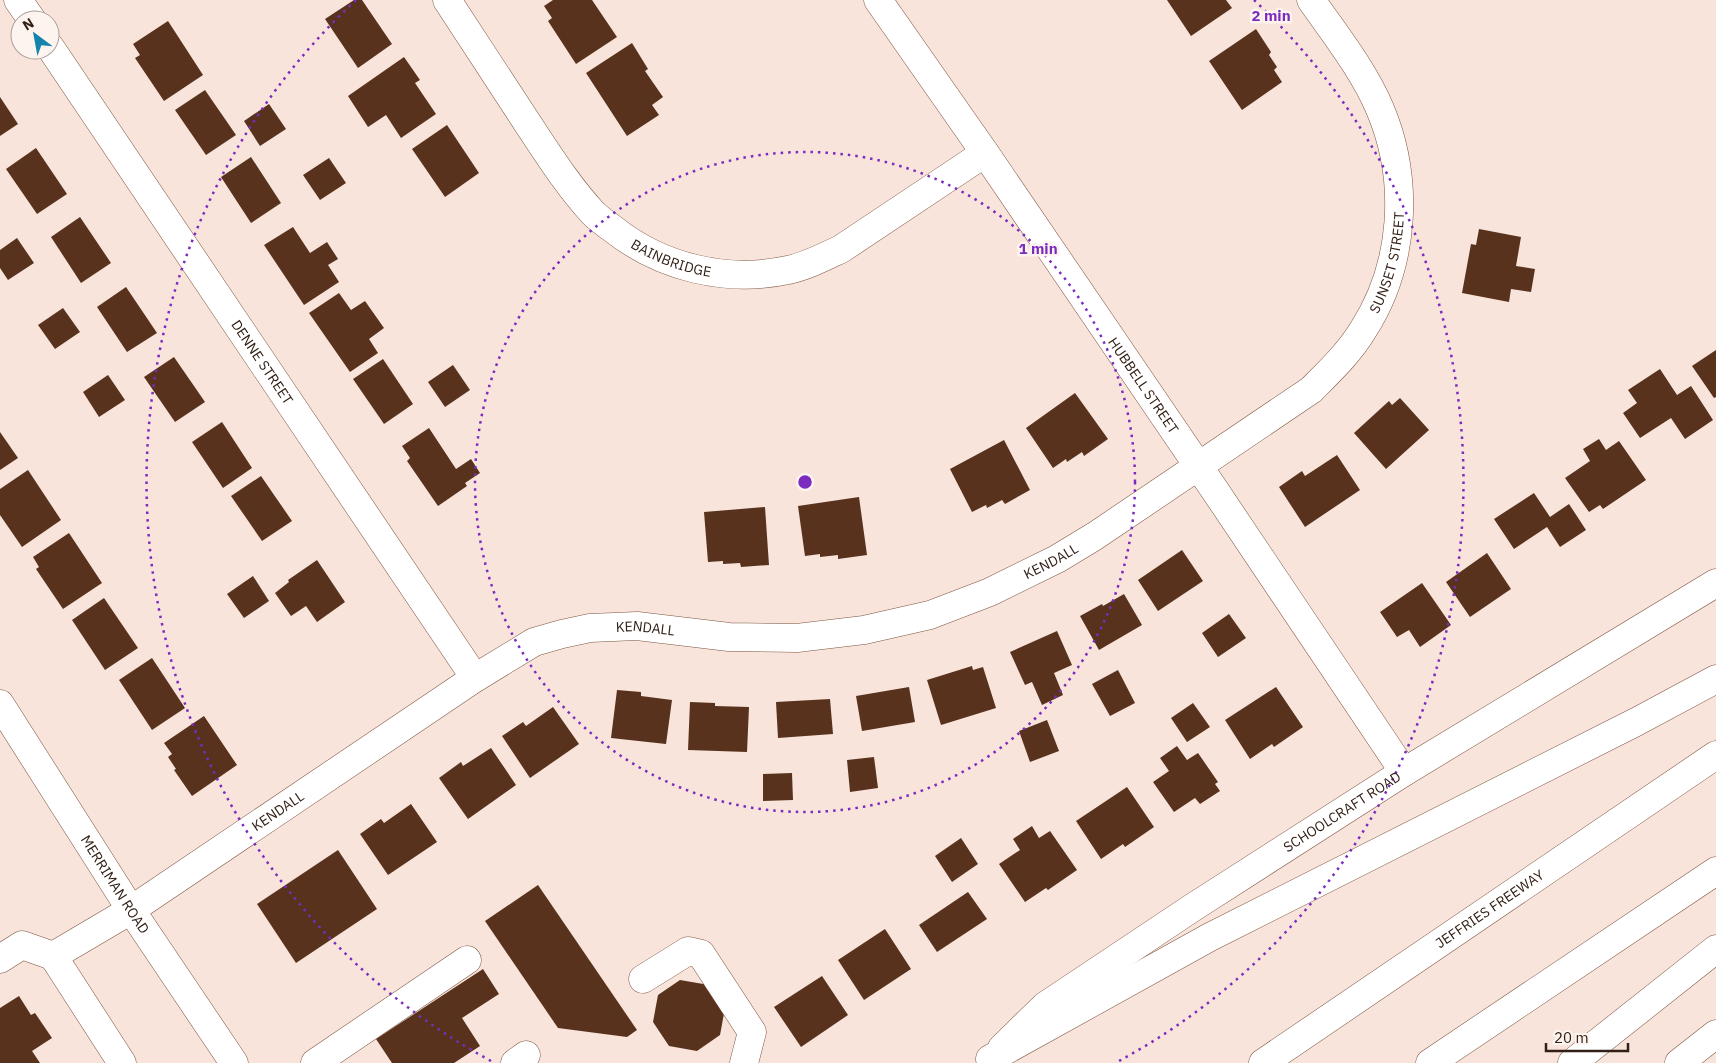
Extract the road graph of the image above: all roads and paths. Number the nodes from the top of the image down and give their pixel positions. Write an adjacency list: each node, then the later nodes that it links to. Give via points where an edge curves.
1 (447, 0): 5 (main road, BAINBRIDGE, via 567,182 594,214 649,253 709,273 749,276 789,270 820,260)
2 (878, 0): 5 (main road, HUBBELL STREET)
3 (1311, 0): 6 (main road, SUNSET STREET, via 1368,84 1392,142 1400,195 1392,265 1363,330 1336,365 1310,390)
4 (59, 60): 8 (main road, DENNE STREET)
5 (985, 153): 6 (main road, HUBBELL STREET)
6 (1198, 465): 8 (main road, KENDALL, via 1057,559 990,592 930,614 864,630 797,638 729,638 637,626 590,628 534,642); 12 (main road, HUBBELL STREET)
7 (1716, 583): 12 (main road, SCHOOLCRAFT ROAD)
8 (475, 678): 14 (main road, KENDALL)
9 (1716, 679): 21 (main road, via 1628,727 1210,937)
10 (3, 714): 14 (main road, MERRIMAN ROAD)
11 (1716, 754): 26 (main road, JEFFRIES FREEWAY)
12 (1404, 772): 21 (main road, SCHOOLCRAFT ROAD, via 1045,1006)
13 (1716, 871): 27 (main road)
14 (131, 910): 16 (main road, KENDALL); 23 (main road, MERRIMAN ROAD)
15 (1716, 949): 28 (main road)
16 (53, 956): 17 (main road, via 22,945); 22 (main road)
17 (0, 959)
18 (466, 960): 24 (main road)
19 (643, 979): 25 (main road, via 688,951 701,954 752,1032)
20 (1714, 1040): 29 (main road)
21 (987, 1061)
22 (122, 1063)
23 (234, 1063)
24 (315, 1063)
25 (744, 1063)
26 (1263, 1063)
27 (1430, 1063)
28 (1572, 1063)
29 (1679, 1063)

